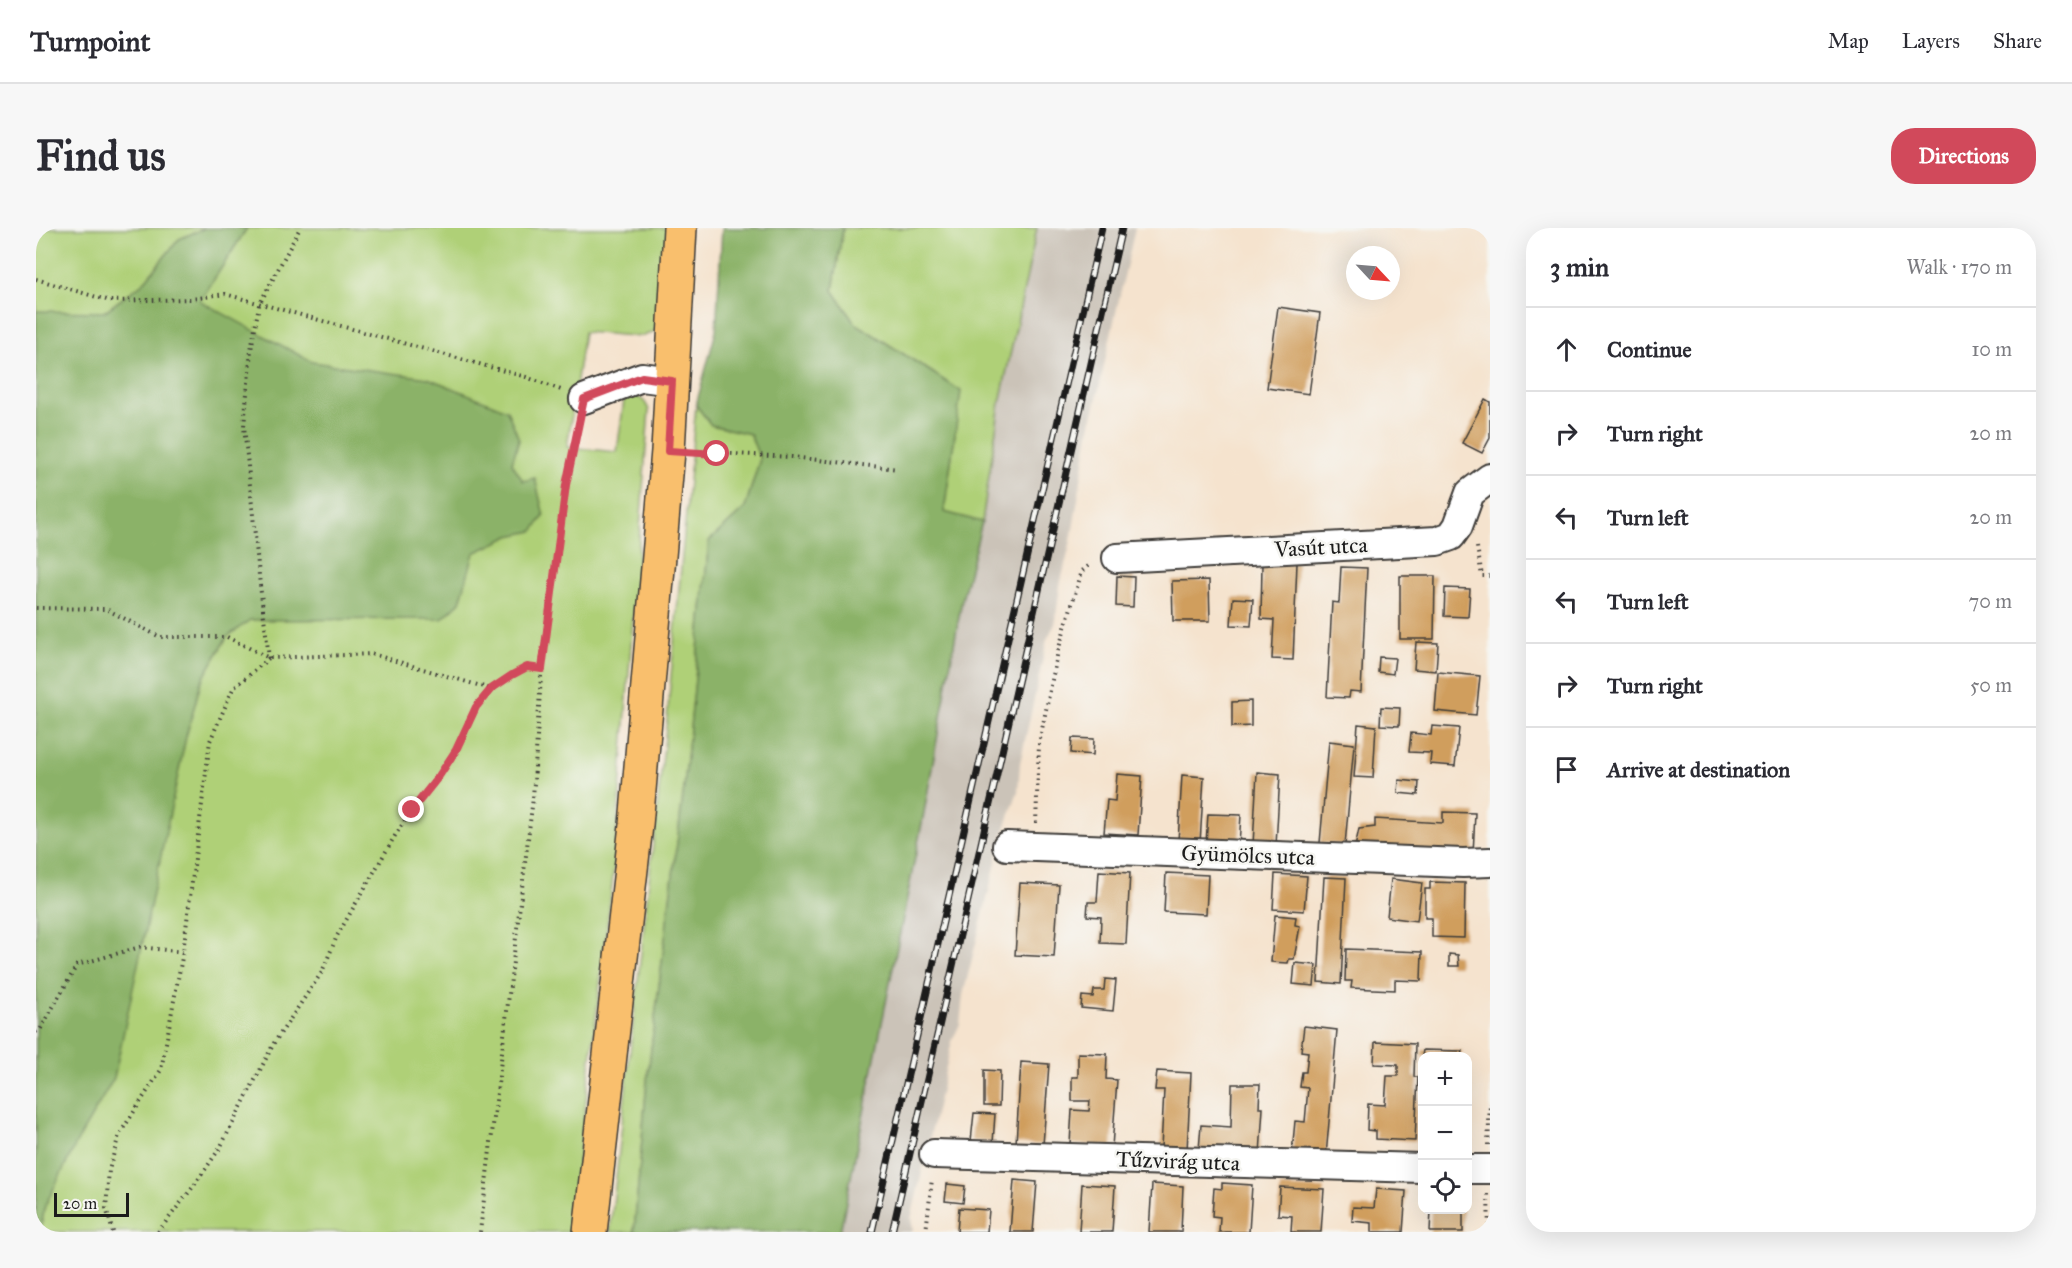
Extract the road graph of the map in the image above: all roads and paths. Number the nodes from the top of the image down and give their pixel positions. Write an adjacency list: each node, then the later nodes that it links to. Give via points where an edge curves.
1 (300, 228): 4 (path)
2 (680, 228): 5 (main road)
3 (36, 279): 4 (path, via 110,301 225,294)
4 (259, 305): 6 (path, via 526,377); 12 (path, via 244,426)
5 (672, 381): 6 (street, via 642,377); 7 (main road)
6 (584, 399): 13 (path, via 569,469)
7 (668, 451): 8 (path, via 792,457); 27 (main road, via 636,825)
8 (898, 469)
9 (1490, 478): 10 (street, Vasút utca, via 1470,494 1451,536 1437,541)
10 (1117, 558): 16 (path, via 1095,561 1082,572 1058,651 1039,744)
11 (36, 608): 12 (path, via 106,609 160,637 227,637)
12 (269, 658): 14 (path, via 372,654); 18 (path, via 233,689 210,741)
13 (542, 669): 14 (path, via 527,667); 26 (path, via 533,798)
14 (491, 689): 25 (path, via 476,707 439,776 396,834 337,936 322,972 274,1043 220,1148)
15 (1007, 846): 16 (street, Gyümölcs utca)
16 (1035, 848): 17 (street, Gyümölcs utca)
17 (1490, 862)
18 (183, 952): 19 (path, via 140,947 77,965); 24 (path, via 161,1070 119,1135 109,1170 106,1208)
19 (36, 1032)
20 (939, 1154): 21 (street, Tűzvirág utca); 28 (path, via 933,1171)
21 (1418, 1168)
22 (1472, 1169): 23 (street)
23 (1490, 1169)
24 (113, 1232)
25 (158, 1232)
26 (480, 1232)
27 (590, 1232)
28 (926, 1232)

